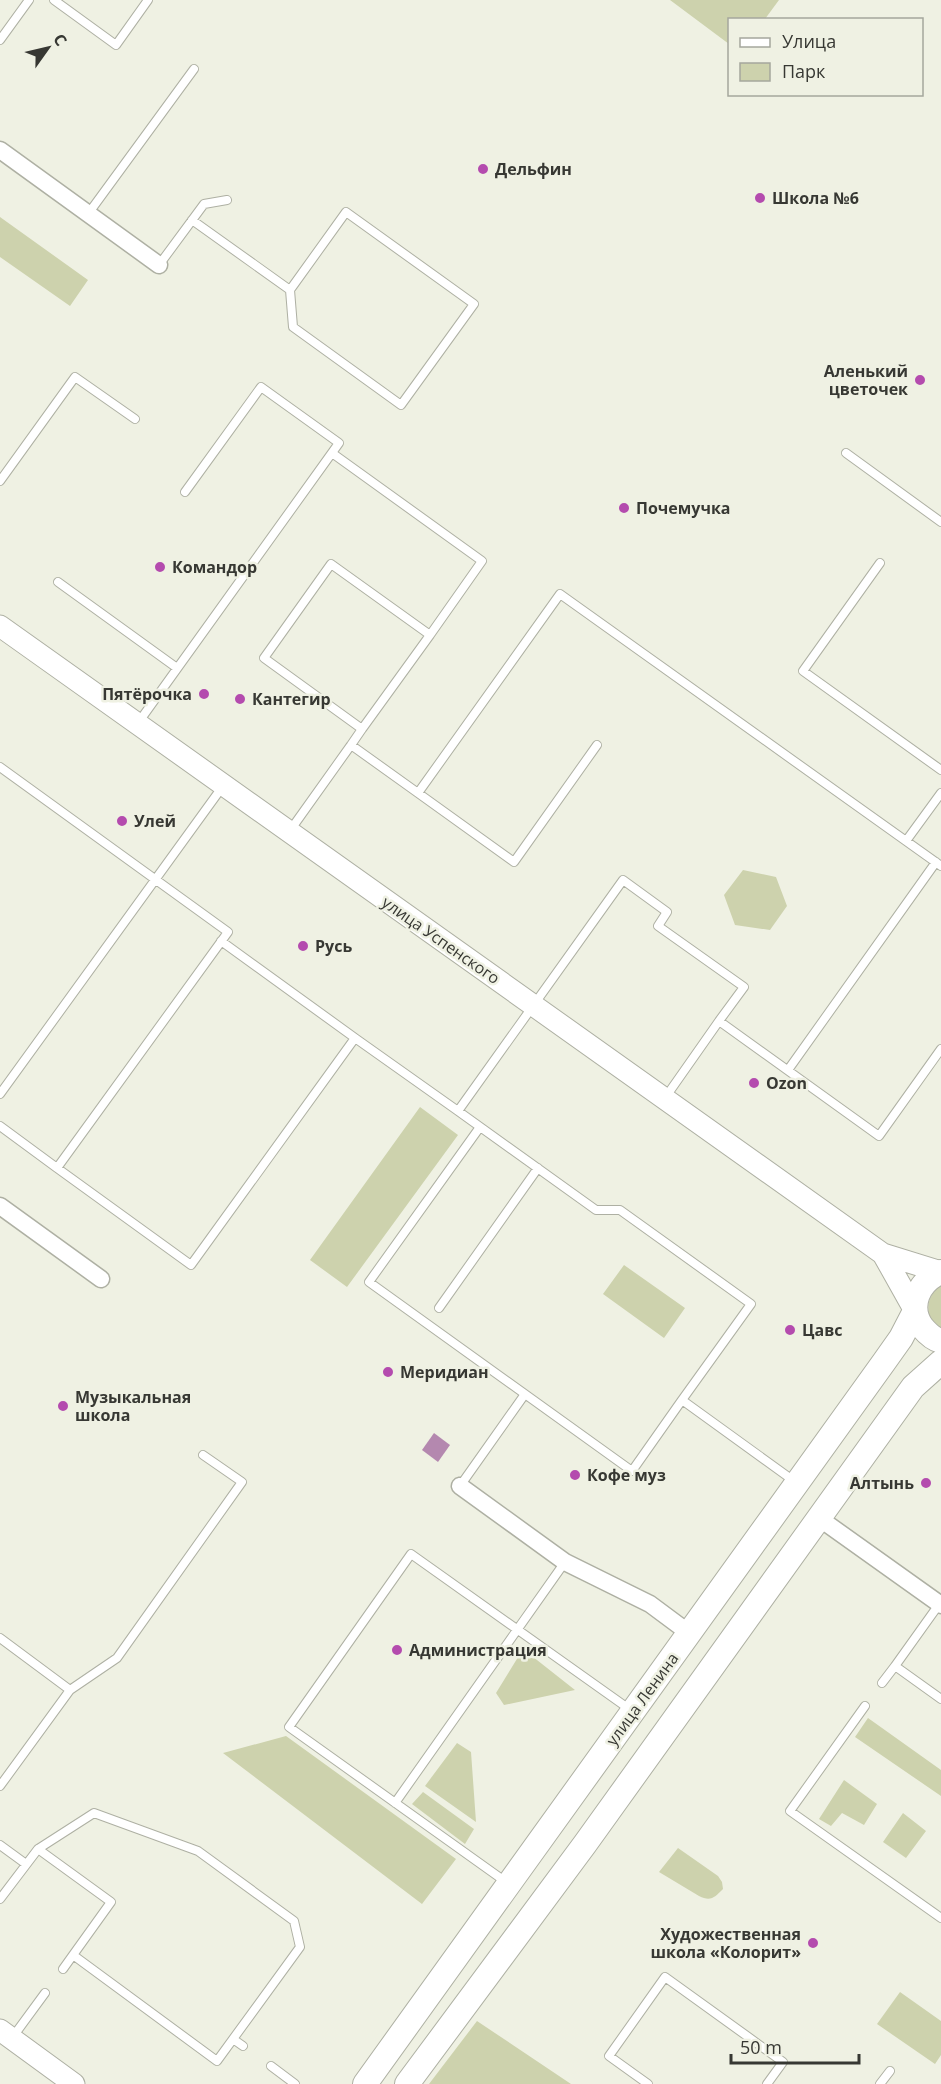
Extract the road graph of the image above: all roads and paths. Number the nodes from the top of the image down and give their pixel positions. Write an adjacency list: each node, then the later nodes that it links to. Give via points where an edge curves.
1 (29, 0): 4 (lane)
2 (54, 0): 3 (lane, via 116,45)
3 (148, 0)
4 (0, 40)
5 (194, 69): 8 (lane)
6 (0, 150): 8 (street)
7 (227, 200): 9 (lane, via 204,204)
8 (88, 214): 10 (street)
9 (192, 220): 10 (lane); 11 (lane)
10 (159, 265)
11 (290, 290): 11 (lane, via 293,327 401,405 474,304 346,212)
12 (135, 419): 15 (lane, via 75,377)
13 (332, 453): 16 (lane, via 339,443 261,387); 21 (lane, via 482,561); 22 (lane)
14 (846, 453): 17 (lane)
15 (0, 481)
16 (186, 492)
17 (941, 522)
18 (880, 562): 28 (lane, via 803,671)
19 (58, 582): 22 (lane)
20 (0, 626): 23 (street, улица Успенского)
21 (430, 635): 24 (lane); 24 (lane, via 331,564 264,658)
22 (177, 668): 23 (lane)
23 (137, 724): 29 (street, улица Успенского)
24 (362, 729): 26 (lane)
25 (597, 744): 30 (lane, via 514,861)
26 (351, 745): 30 (lane); 32 (lane)
27 (0, 767): 35 (lane)
28 (941, 770)
29 (224, 785): 32 (street, улица Успенского); 35 (lane)
30 (418, 793): 33 (lane, via 560,594)
31 (941, 793): 33 (lane)
32 (289, 832): 37 (street, улица Успенского)
33 (906, 841): 34 (lane)
34 (938, 864): 41 (lane)
35 (155, 880): 36 (lane, via 228,932); 42 (lane)
36 (221, 941): 39 (lane); 47 (lane)
37 (533, 1005): 38 (lane, via 622,880 668,912 658,926 744,987); 43 (street, улица Успенского); 44 (lane)
38 (719, 1021): 41 (lane); 43 (lane)
39 (355, 1038): 44 (lane); 47 (lane, via 191,1265)
40 (941, 1049): 41 (lane, via 879,1136)
41 (788, 1070)
42 (0, 1094)
43 (664, 1099): 50 (street, улица Успенского)
44 (458, 1111): 46 (lane)
45 (0, 1126): 47 (lane)
46 (480, 1127): 48 (lane); 56 (lane, via 369,1282)
47 (57, 1168)
48 (538, 1168): 53 (lane); 57 (lane, via 596,1210 620,1210 751,1304)
49 (0, 1206): 52 (street)
50 (882, 1254): 51 (street); 54 (street)
51 (941, 1272): 54 (main road, улица Ленина, via 918,1292)
52 (101, 1278)
53 (438, 1308)
54 (915, 1311): 55 (main road, via 927,1333); 59 (main road, улица Ленина, via 901,1338)
55 (940, 1346): 61 (main road)
56 (525, 1394): 57 (lane, via 632,1471); 60 (lane)
57 (682, 1400): 59 (lane)
58 (203, 1455): 69 (lane, via 242,1482 117,1658)
59 (797, 1483): 65 (main road, улица Ленина)
60 (460, 1486): 62 (street)
61 (819, 1518): 63 (street); 92 (main road)
62 (566, 1562): 64 (lane); 65 (street, via 650,1604)
63 (940, 1604): 67 (lane)
64 (517, 1630): 72 (lane); 74 (lane); 74 (lane, via 411,1554 302,1708 289,1727)
65 (689, 1634): 72 (main road, улица Ленина)
66 (0, 1638): 69 (lane)
67 (895, 1666): 68 (lane); 70 (lane)
68 (882, 1683)
69 (70, 1689): 73 (lane)
70 (941, 1699)
71 (866, 1706): 80 (lane, via 790,1810)
72 (633, 1712): 78 (main road, улица Ленина)
73 (0, 1786)
74 (395, 1803): 78 (lane)
75 (0, 1845): 77 (lane)
76 (38, 1849): 77 (lane); 81 (lane, via 111,1902); 85 (lane, via 94,1813 198,1851 294,1921 300,1947)
77 (26, 1864): 79 (lane)
78 (509, 1884): 91 (main road, улица Ленина)
79 (0, 1899)
80 (941, 1918)
81 (73, 1955): 82 (lane); 85 (lane, via 217,2061)
82 (63, 1969)
83 (45, 1993): 84 (lane)
84 (6, 2035): 89 (street)
85 (233, 2039): 86 (lane)
86 (243, 2046)
87 (271, 2066): 90 (lane)
88 (890, 2071): 95 (lane)
89 (74, 2084)
90 (295, 2084)
91 (365, 2084)
92 (407, 2084)
93 (648, 2084): 94 (lane, via 609,2056 666,1977 783,2062)
94 (767, 2084)
95 (880, 2084)

